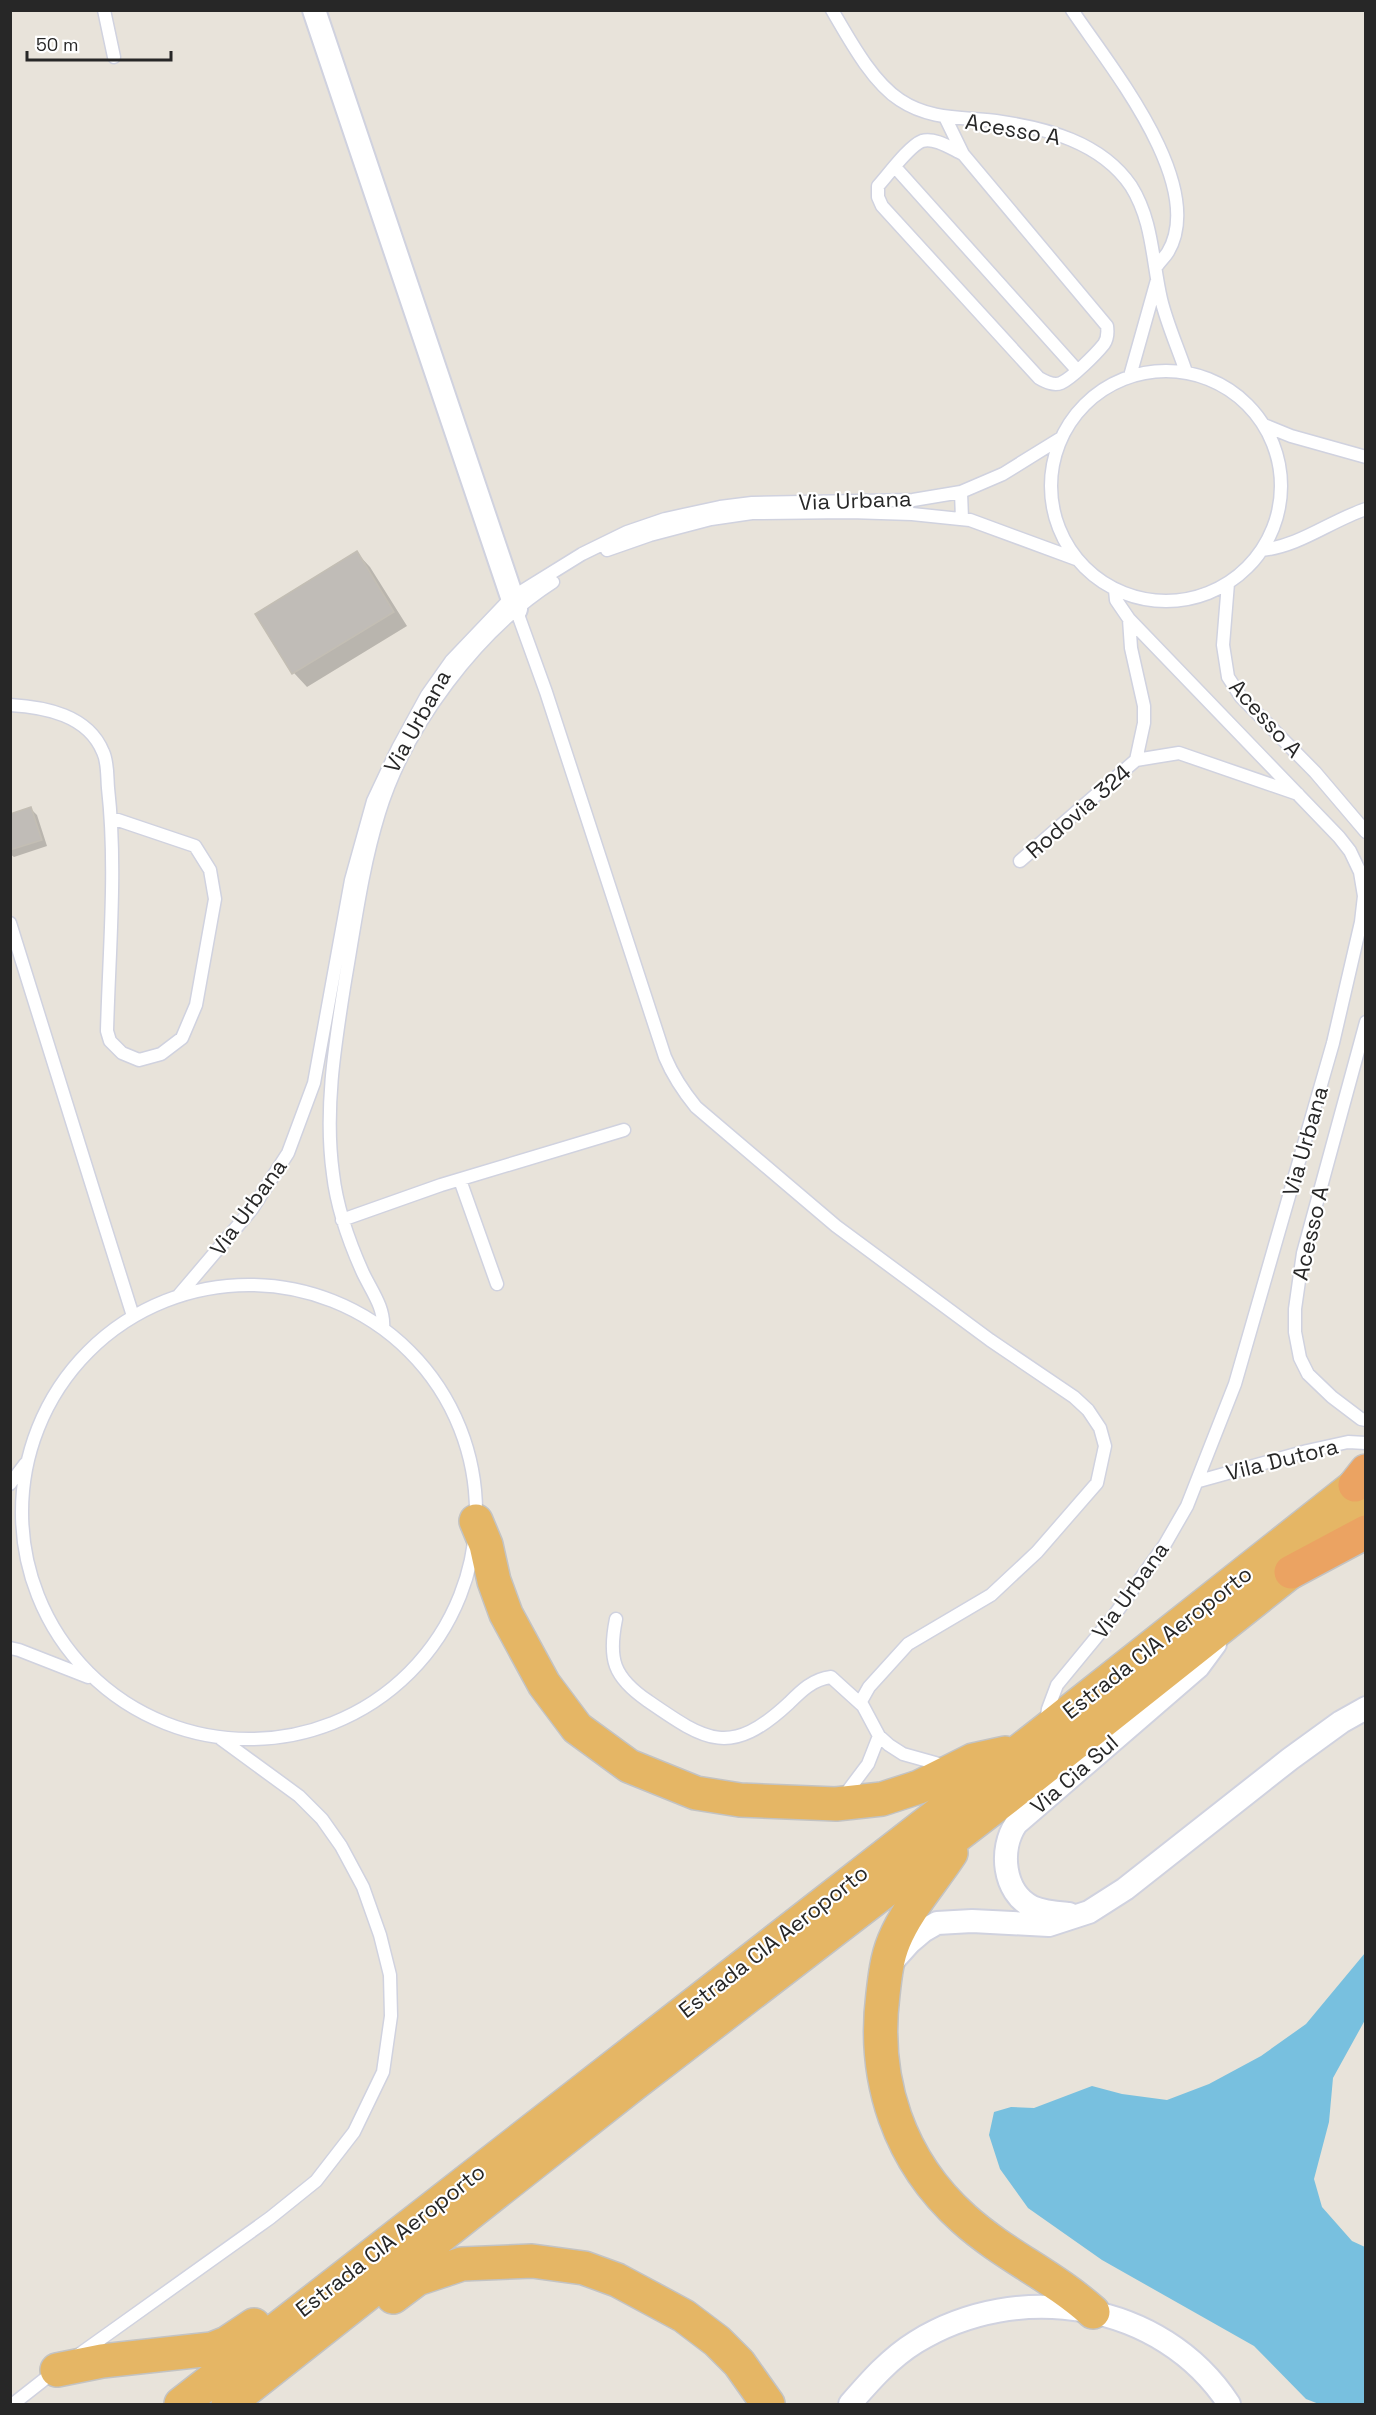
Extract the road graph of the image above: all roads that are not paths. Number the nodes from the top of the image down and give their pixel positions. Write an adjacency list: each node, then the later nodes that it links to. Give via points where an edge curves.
1 (104, 10): 5 (lane)
2 (314, 10): 23 (street)
3 (832, 10): 6 (lane, Acesso A, via 882,84 900,100 927,114)
4 (1072, 10): 9 (lane, via 1140,110 1169,168 1176,199 1176,227 1169,251)
5 (114, 57)
6 (945, 117): 7 (lane); 9 (lane, Acesso A, via 1045,130 1100,155 1117,169 1146,214)
7 (963, 154): 8 (lane, via 938,142 923,141); 10 (lane, via 1107,326 1104,344)
8 (895, 167): 10 (lane); 10 (lane, via 878,186 878,197 890,214 1039,378 1050,384 1061,383)
9 (1157, 271): 11 (lane, Acesso A, via 1161,299); 12 (lane, Acesso A)
10 (1077, 370)
11 (1186, 372): 12 (lane, via 1158,370); 13 (lane, via 1217,382 1244,400)
12 (1130, 376): 14 (lane, via 1089,400)
13 (1264, 425): 15 (lane); 19 (lane, via 1277,455 1281,487 1276,520)
14 (1061, 438): 16 (lane, Via Urbana, via 1003,474); 20 (lane, via 1053,462 1053,513)
15 (1365, 457)
16 (962, 492): 18 (lane); 23 (lane, Via Urbana, via 913,500 753,503 665,519 582,554)
17 (1365, 509): 19 (lane, via 1290,545)
18 (962, 519): 20 (lane, Via Urbana); 23 (lane, Via Urbana, via 798,512 711,519 612,547)
19 (1262, 550): 21 (lane)
20 (1076, 559): 22 (lane)
21 (1228, 583): 22 (lane, via 1191,598 1152,601); 29 (lane, Acesso A, via 1223,645 1228,677 1241,697 1315,772)
22 (1115, 590): 24 (lane, Via Urbana, via 1116,600)
23 (514, 604): 35 (lane, Via Urbana, via 434,702 401,761 380,810 363,873 335,1041 329,1138); 37 (lane, Via Urbana, via 451,661 398,748 373,801 351,880 314,1083 288,1153 252,1209); 53 (lane, via 665,1057 684,1092 704,1114 836,1226 1074,1397 1100,1428 1105,1446 1096,1484 1037,1552 991,1595 908,1644 869,1687)
24 (1129, 619): 26 (lane, via 1144,706); 27 (lane, Via Urbana)
25 (10, 705): 28 (lane, via 39,706 63,714 90,732 104,753)
26 (1136, 760): 27 (lane, via 1179,753); 30 (lane, Rodovia 324)
27 (1301, 795): 43 (lane, Via Urbana, via 1350,851 1360,872 1364,896 1361,922 1333,1043 1235,1384)
28 (112, 818): 28 (lane, via 107,1031 110,1041 122,1053 139,1060 161,1054 182,1038 196,1005 215,899 210,870 195,846)
29 (1365, 832)
30 (1020, 861)
31 (10, 923): 38 (lane)
32 (1365, 1022): 40 (lane, Acesso A, via 1303,1253 1295,1332 1308,1374)
33 (624, 1130): 34 (lane)
34 (460, 1180): 35 (lane); 36 (lane)
35 (342, 1220): 39 (lane, Via Urbana, via 383,1316)
36 (497, 1284)
37 (179, 1295): 38 (lane); 39 (lane, via 221,1286 264,1285 306,1291 346,1306)
38 (133, 1316): 42 (lane, via 84,1354 48,1405)
39 (383, 1328): 46 (lane, via 416,1357 453,1413 473,1476)
40 (1365, 1420)
41 (1365, 1443): 43 (lane, Vila Dutora, via 1348,1442 1307,1451)
42 (26, 1463): 44 (lane); 52 (lane, via 20,1509 24,1556 38,1602 60,1642)
43 (1199, 1481): 57 (lane, Via Urbana, via 1164,1546 1057,1685)
44 (10, 1484)
45 (1363, 1487): 48 (highway, Estrada CIA Aeroporto); 57 (highway, Estrada CIA Aeroporto)
46 (476, 1521): 56 (lane, via 471,1558 444,1628 396,1686 365,1708 295,1736); 59 (highway, via 506,1614 544,1684 577,1728 629,1766 696,1793 740,1800)
47 (1365, 1532): 48 (highway)
48 (1291, 1572): 49 (highway, Estrada CIA Aeroporto)
49 (1237, 1614): 60 (highway, Estrada CIA Aeroporto); 61 (street, Via Cia Sul, via 1198,1667 1010,1832 1005,1862 1009,1880 1020,1898 1033,1908)
50 (616, 1619): 53 (lane, via 612,1656 617,1672 633,1691 709,1737 726,1739 749,1732 780,1712 818,1679 831,1677)
51 (10, 1648): 52 (lane)
52 (90, 1678): 56 (lane, via 152,1716)
53 (860, 1703): 55 (lane)
54 (1365, 1708): 61 (street, via 1290,1759 1125,1889)
55 (879, 1736): 58 (lane, via 903,1754); 59 (lane, via 868,1764)
56 (220, 1739): 65 (lane, via 299,1796 322,1819 363,1887 390,1975 383,2072 354,2132 316,2181)
57 (1033, 1740): 58 (highway); 63 (highway, Estrada CIA Aeroporto)
58 (955, 1769): 59 (highway, via 882,1799)
59 (836, 1804)
60 (970, 1825): 62 (highway, via 903,1924); 69 (highway, Estrada CIA Aeroporto, via 634,2083)
61 (1089, 1912): 62 (street, via 1049,1925 938,1923 910,1942)
62 (886, 1969): 64 (highway, via 880,2018 884,2080 914,2160 929,2183 991,2242 1072,2293)
63 (434, 2205): 65 (highway, via 374,2234 227,2343 212,2349); 68 (highway, Estrada CIA Aeroporto)
64 (1093, 2312): 66 (street, via 1131,2324 1166,2343 1197,2367); 72 (street, via 1024,2307 957,2321 915,2342 879,2371)
65 (57, 2370): 67 (lane)
66 (1230, 2402)
67 (13, 2404)
68 (181, 2404)
69 (228, 2404)
70 (253, 2404): 71 (highway, via 417,2279 462,2264 496,2261 551,2262 584,2268 653,2298 717,2341 739,2363)
71 (768, 2404)
72 (850, 2404)

